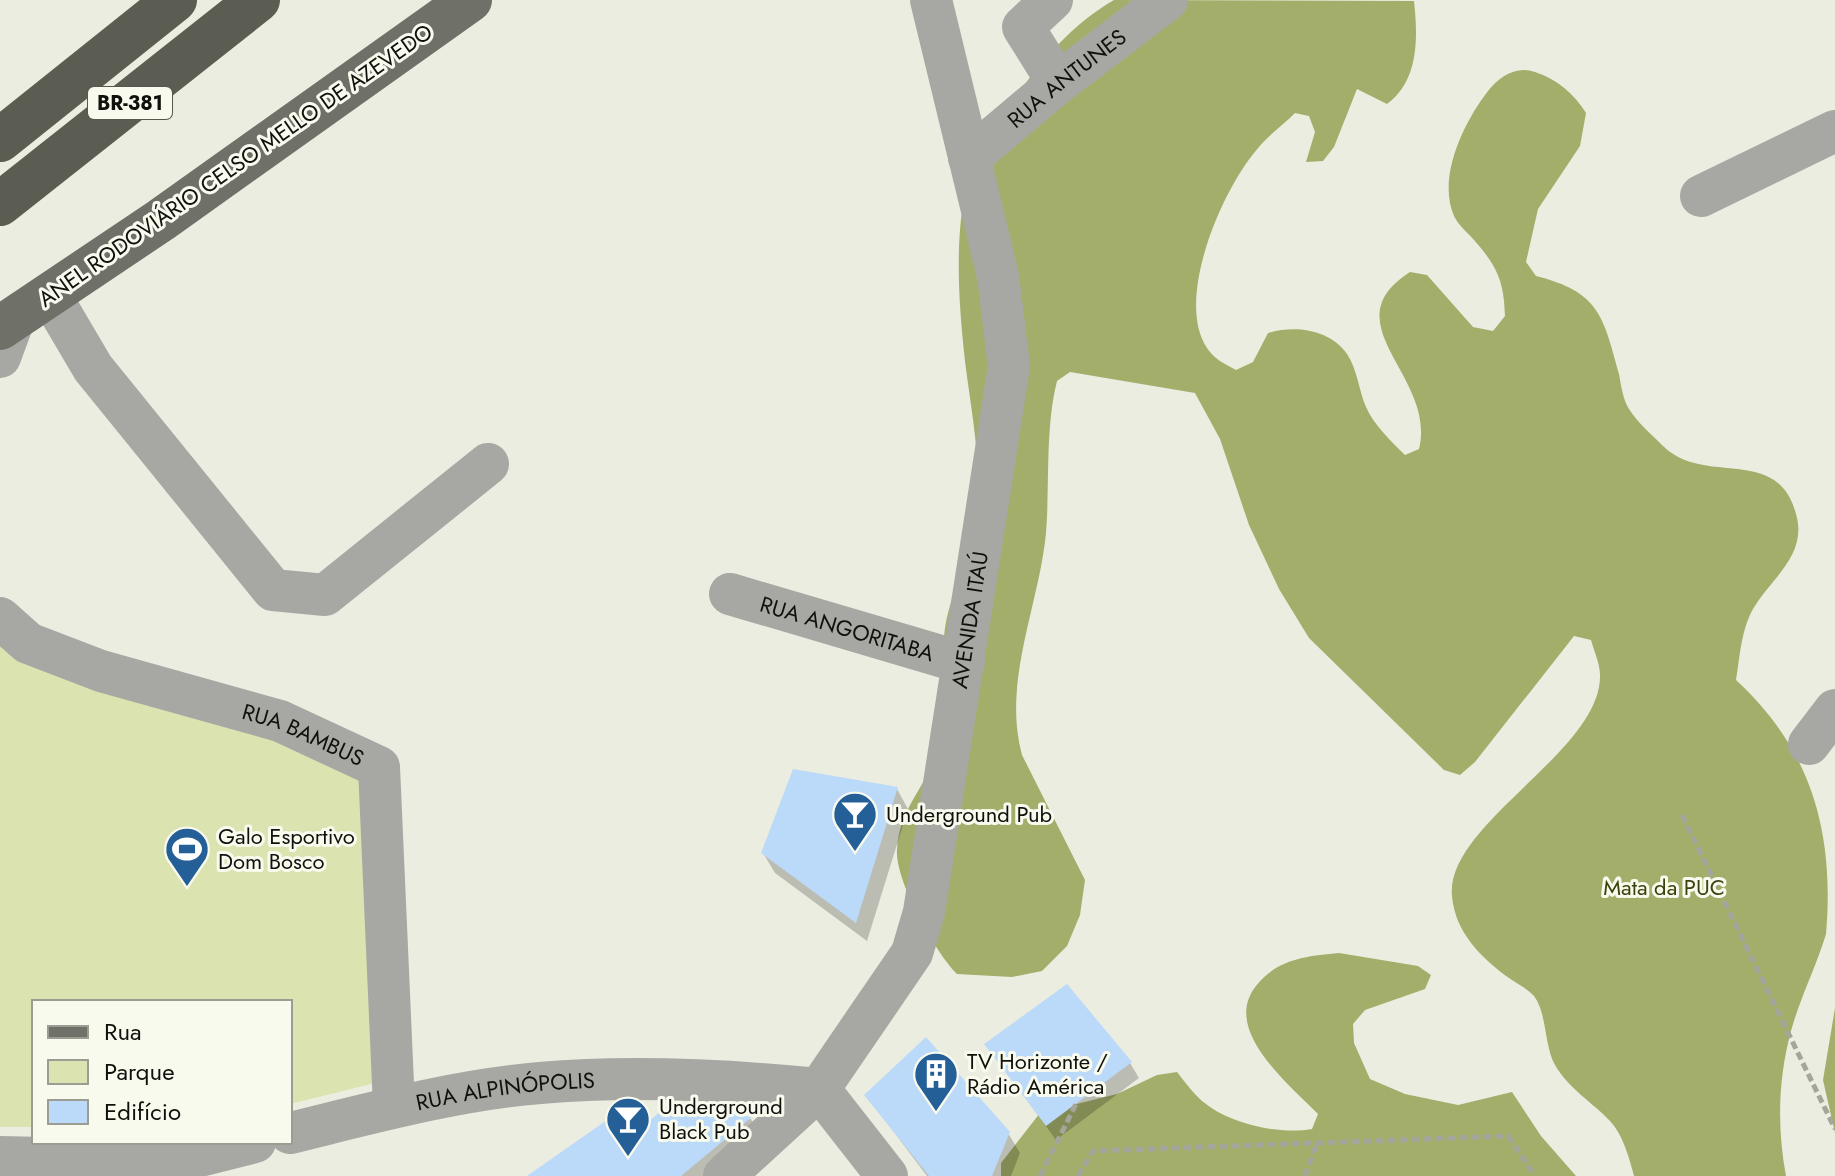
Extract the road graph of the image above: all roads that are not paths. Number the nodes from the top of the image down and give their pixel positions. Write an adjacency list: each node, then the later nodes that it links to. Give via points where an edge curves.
1 (175, 0): 9 (highway, BR-381)
2 (258, 0): 11 (highway, BR-381)
3 (470, 0): 15 (main road, ANEL RODOVIÁRIO CELSO MELLO DE AZEVEDO)
4 (931, 0): 10 (street, AVENIDA ITAÚ)
5 (1052, 0): 7 (street, via 1023,27)
6 (1167, 0): 7 (street, RUA ANTUNES)
7 (1058, 83): 10 (street, RUA ANTUNES)
8 (1835, 131): 12 (street)
9 (0, 140)
10 (969, 158): 20 (street, AVENIDA ITAÚ, via 998,276 1009,366)
11 (55, 163): 13 (highway, BR-381); 14 (highway)
12 (1701, 196)
13 (0, 204)
14 (0, 226)
15 (50, 295): 16 (main road, ANEL RODOVIÁRIO CELSO MELLO DE AZEVEDO); 17 (street, via 93,368 273,590 325,595)
16 (5, 335)
17 (488, 464)
18 (730, 594): 20 (street, RUA ANGORITABA)
19 (0, 618): 24 (street, RUA BAMBUS, via 28,643 101,671 280,721 379,767)
20 (964, 663): 23 (street, AVENIDA ITAÚ, via 924,912 912,953)
21 (1835, 710): 22 (street)
22 (1809, 744)
23 (819, 1089): 24 (street, RUA ALPINÓPOLIS, via 732,1081 540,1083); 28 (street, AVENIDA ITAÚ); 29 (street)
24 (394, 1107): 25 (street, RUA ALPINÓPOLIS)
25 (292, 1132)
26 (247, 1144): 27 (street, via 180,1161)
27 (0, 1157)
28 (724, 1176)
29 (887, 1176)

